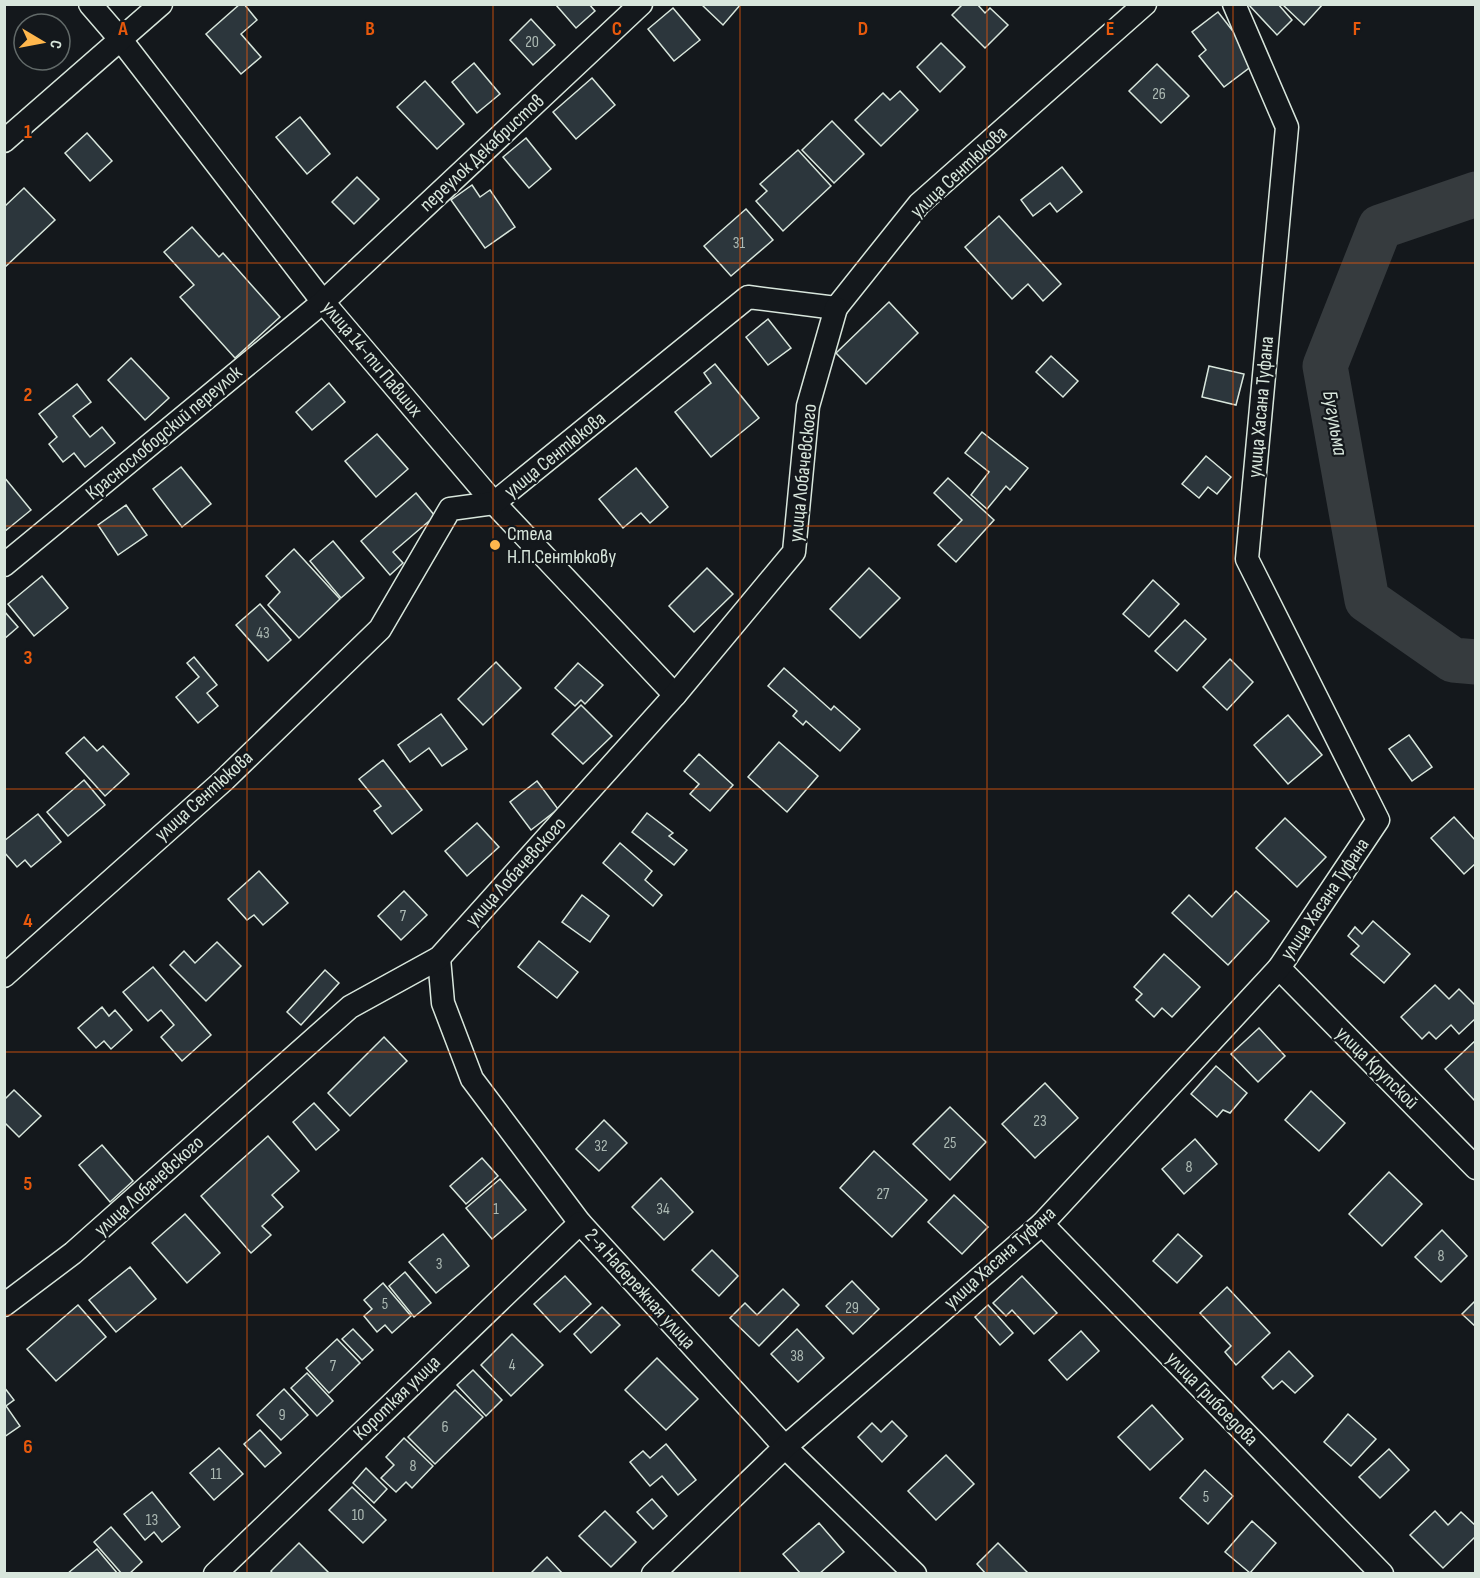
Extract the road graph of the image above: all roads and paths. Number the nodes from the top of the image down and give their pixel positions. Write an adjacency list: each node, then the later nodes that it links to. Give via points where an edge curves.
1 (90, 4): 6 (street, улица 14-ти Павших)
2 (161, 4): 6 (street)
3 (641, 4): 8 (street, переулок Декабристов)
4 (1145, 4): 9 (street, улица Сентюкова, via 919,204)
5 (1234, 4): 14 (street, улица Хасана Туфана, via 1287,127 1247,559 1378,820)
6 (121, 40): 7 (street); 8 (street, улица 14-ти Павших)
7 (4, 141)
8 (323, 302): 10 (street, улица 14-ти Павших); 11 (street, Краснослободский переулок)
9 (836, 308): 10 (street, улица Сентюкова, via 748,297); 12 (street, улица Лобачевского, via 808,406 794,552)
10 (494, 503): 12 (street, улица 14-ти Павших); 15 (street, улица Сентюкова, via 450,509 380,629 223,781)
11 (4, 565)
12 (675, 695): 13 (street, улица Лобачевского)
13 (439, 958): 17 (street, 2-я Набережная улица, via 443,1003 472,1079); 19 (street, улица Лобачевского, via 350,1007 73,1253)
14 (1279, 968): 16 (street, улица Крупской); 18 (street, улица Хасана Туфана)
15 (4, 976)
16 (1476, 1168)
17 (580, 1223): 20 (street, 2-я Набережная улица); 21 (street, Короткая улица)
18 (1042, 1224): 20 (street, улица Хасана Туфана); 24 (street, улица Грибоедова)
19 (4, 1305)
20 (785, 1447): 22 (street, улица Хасана Туфана); 23 (street, 2-я Набережная улица)
21 (215, 1574)
22 (653, 1574)
23 (915, 1574)
24 (1382, 1574)

